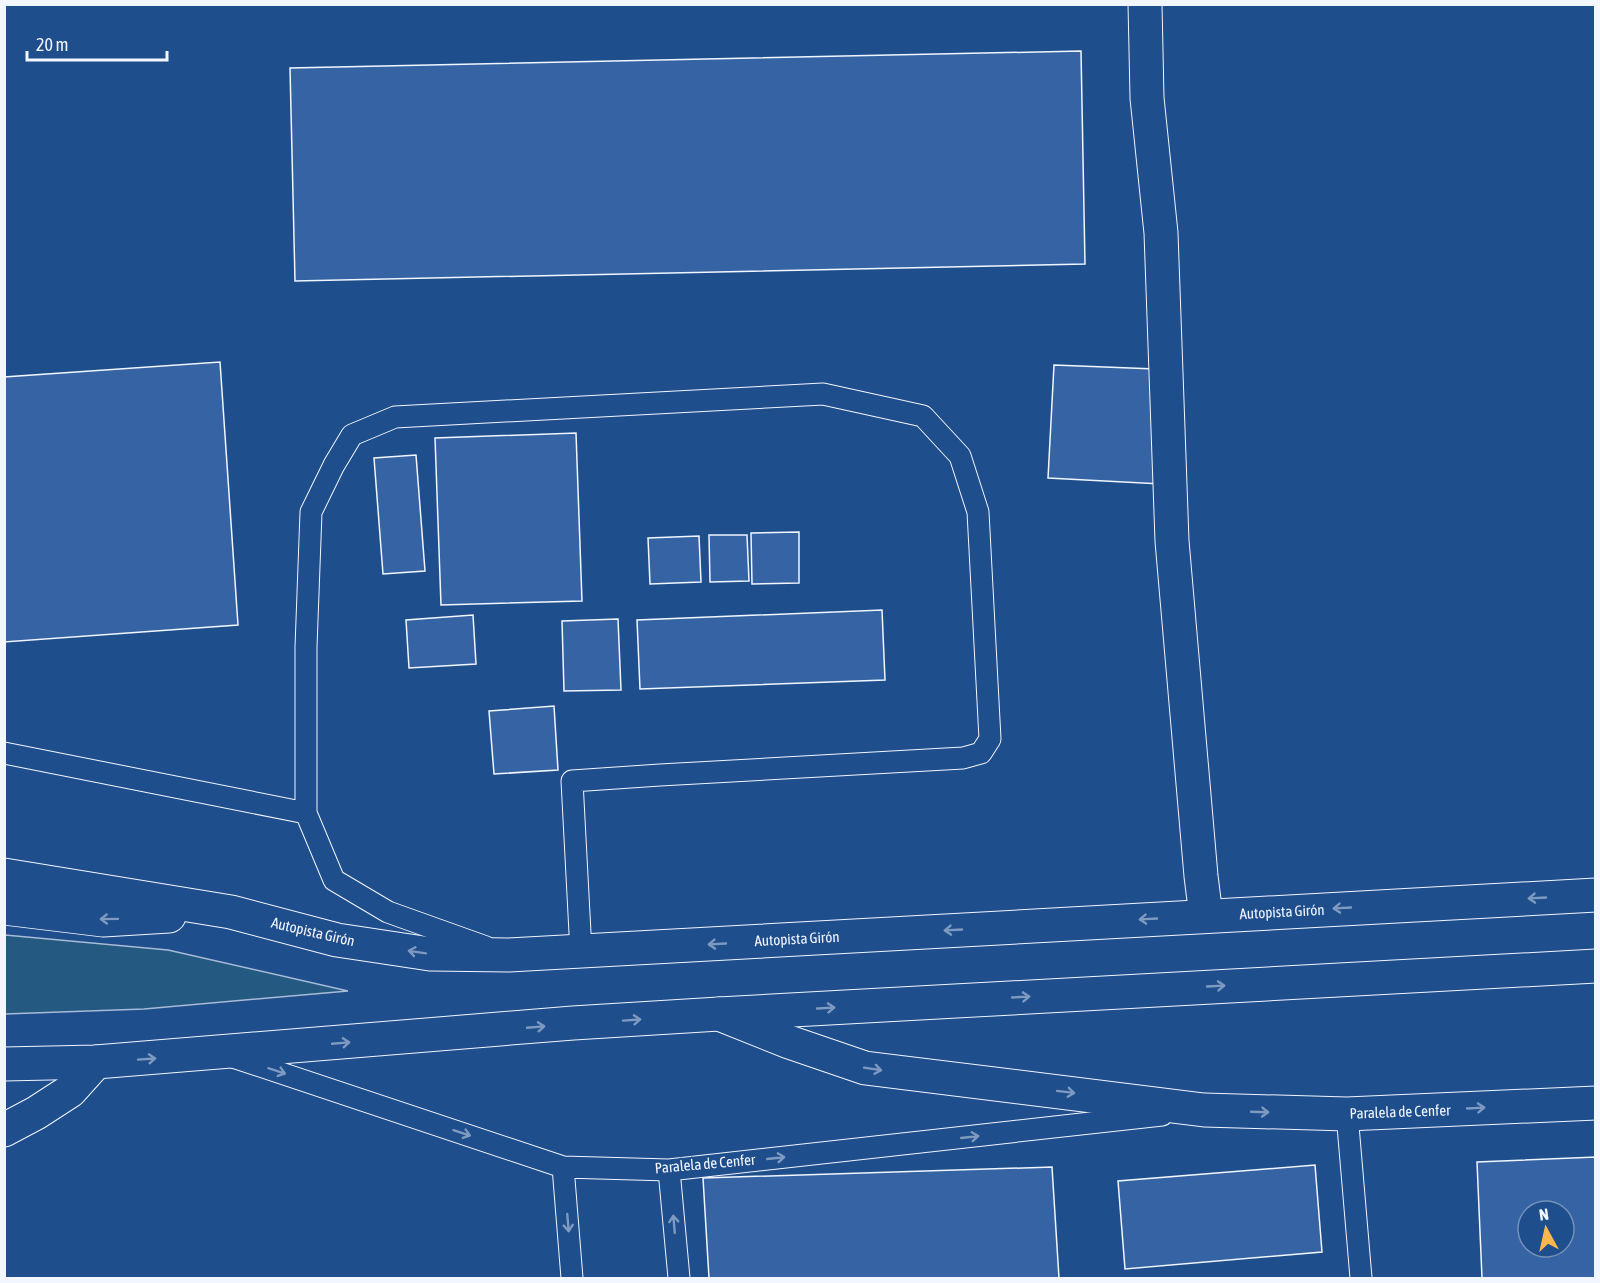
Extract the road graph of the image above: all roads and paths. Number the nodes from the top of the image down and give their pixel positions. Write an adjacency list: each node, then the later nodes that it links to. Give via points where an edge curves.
1 (1145, 4): 8 (main road, via 1148,98 1161,233 1172,541)
2 (4, 753): 3 (lane)
3 (306, 813): 9 (lane, via 311,512 352,435 395,417 823,394 923,416 960,456 978,512 990,739 981,753 963,758 572,781); 10 (lane, via 334,880 388,912)
4 (4, 875): 7 (main road, Autopista Girón)
5 (1596, 895): 8 (main road, Autopista Girón, one-way to 8)
6 (4, 908): 7 (main road, one-way to 6, via 104,920)
7 (231, 912): 10 (main road, Autopista Girón, one-way to 7, via 430,954 337,940)
8 (1206, 916): 9 (main road, Autopista Girón, one-way to 9)
9 (581, 951): 10 (main road, Autopista Girón)
10 (509, 955)
11 (1596, 966): 12 (main road, one-way to 11)
12 (719, 1014): 13 (main road, one-way to 12); 19 (main road, Paralela de Cenfer, one-way to 19, via 865,1068)
13 (221, 1053): 15 (main road, one-way to 13); 22 (lane, Paralela de Cenfer, one-way to 22)
14 (4, 1055): 16 (main road)
15 (96, 1062): 16 (main road); 21 (main road, via 70,1091)
16 (36, 1063): 17 (main road)
17 (4, 1064)
18 (1596, 1103): 20 (main road, Paralela de Cenfer, one-way to 18)
19 (1204, 1110): 20 (main road, Paralela de Cenfer, one-way to 20); 23 (lane, Paralela de Cenfer, one-way to 19)
20 (1347, 1114): 26 (lane)
21 (4, 1130)
22 (563, 1167): 23 (lane, Paralela de Cenfer); 24 (lane, one-way to 24)
23 (669, 1170): 25 (lane, one-way to 23)
24 (572, 1278)
25 (678, 1278)
26 (1361, 1278)

